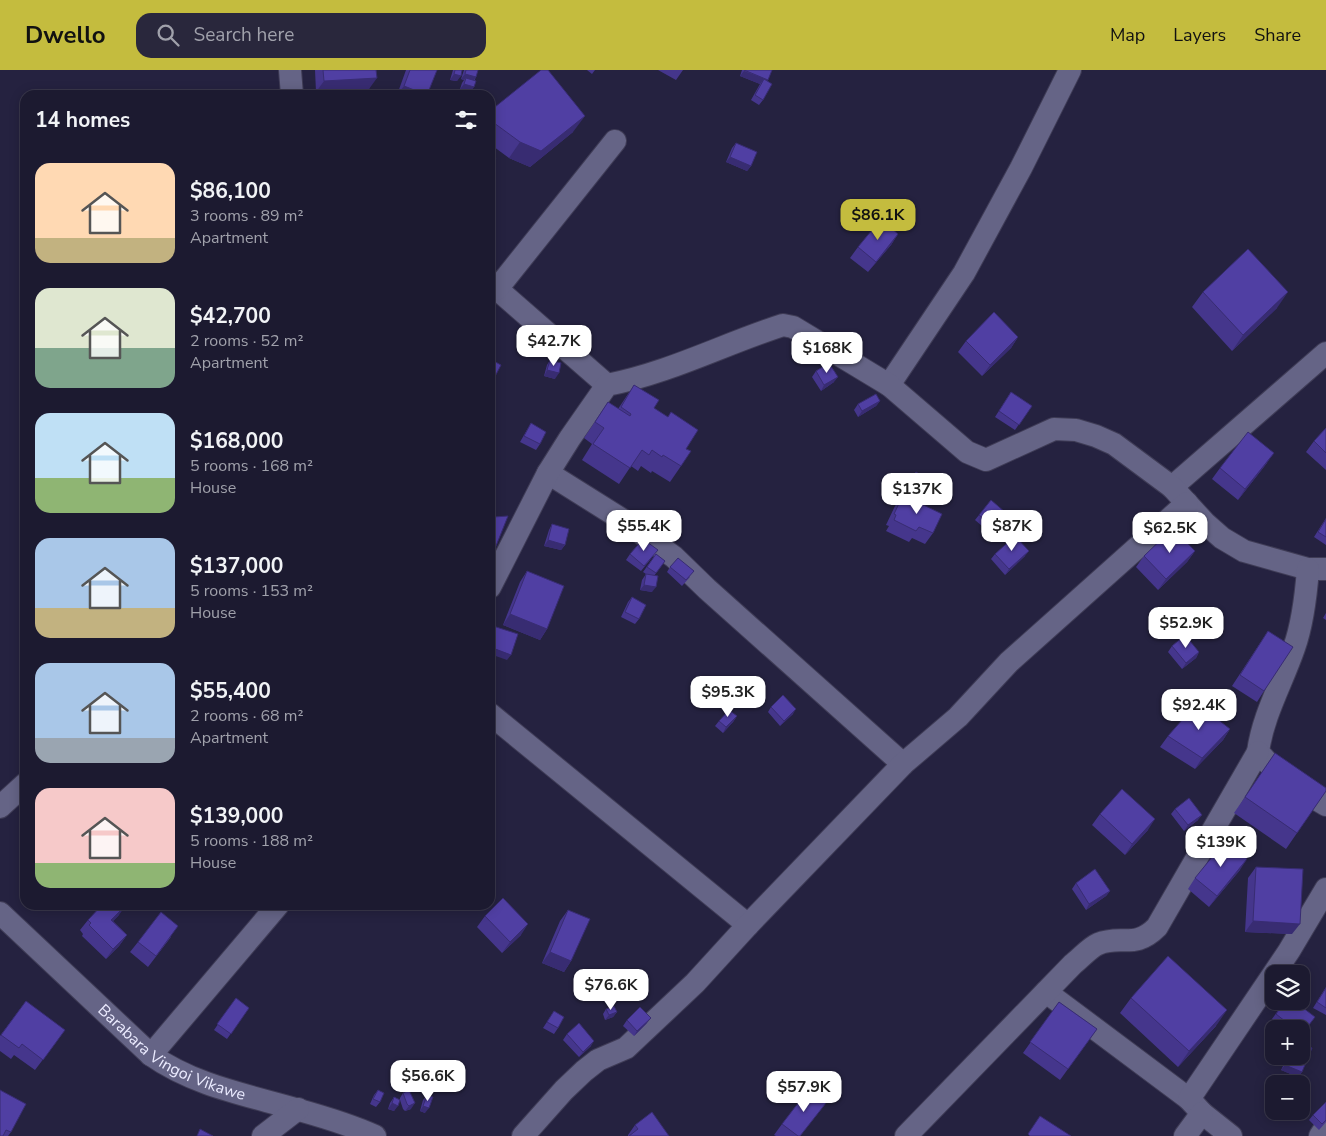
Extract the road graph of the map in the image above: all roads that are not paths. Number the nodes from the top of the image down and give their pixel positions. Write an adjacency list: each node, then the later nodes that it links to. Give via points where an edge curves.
1 (290, 70): 3 (street)
2 (1070, 70): 9 (street, via 964,273)
3 (292, 90)
4 (615, 141): 5 (street)
5 (495, 286)
6 (495, 290): 8 (street)
7 (1326, 353): 11 (street)
8 (607, 385): 9 (street, via 687,363 783,325 793,327); 10 (street)
9 (889, 386): 11 (street, via 967,452 986,460 1054,429 1076,430 1114,444)
10 (548, 473): 13 (street); 16 (street, via 674,557)
11 (1180, 495): 12 (street, via 1222,538 1244,551); 16 (street, via 1009,662 958,717)
12 (1317, 569): 15 (street, via 1295,646 1267,713)
13 (495, 577)
14 (495, 718): 23 (street)
15 (1258, 752): 18 (street, via 1292,785); 24 (street, via 1157,927 1138,940 1097,945)
16 (903, 764): 23 (street)
17 (20, 789): 19 (street)
18 (1326, 805)
19 (0, 807)
20 (1326, 889): 26 (street)
21 (274, 910): 25 (street)
22 (0, 913): 25 (street, Barabara Vingoi Vikawe)
23 (748, 924): 31 (street, via 695,983 633,1042 584,1071)
24 (1046, 992): 26 (street); 32 (street)
25 (151, 1055): 27 (street, Barabara Vingoi Vikawe, via 218,1088)
26 (1196, 1106): 33 (street); 34 (street)
27 (298, 1110): 29 (street, Barabara Vingoi Vikawe); 30 (street)
28 (1326, 1127): 35 (street)
29 (368, 1135)
30 (263, 1136)
31 (523, 1136)
32 (906, 1136)
33 (1185, 1136)
34 (1232, 1136)
35 (1320, 1136)

